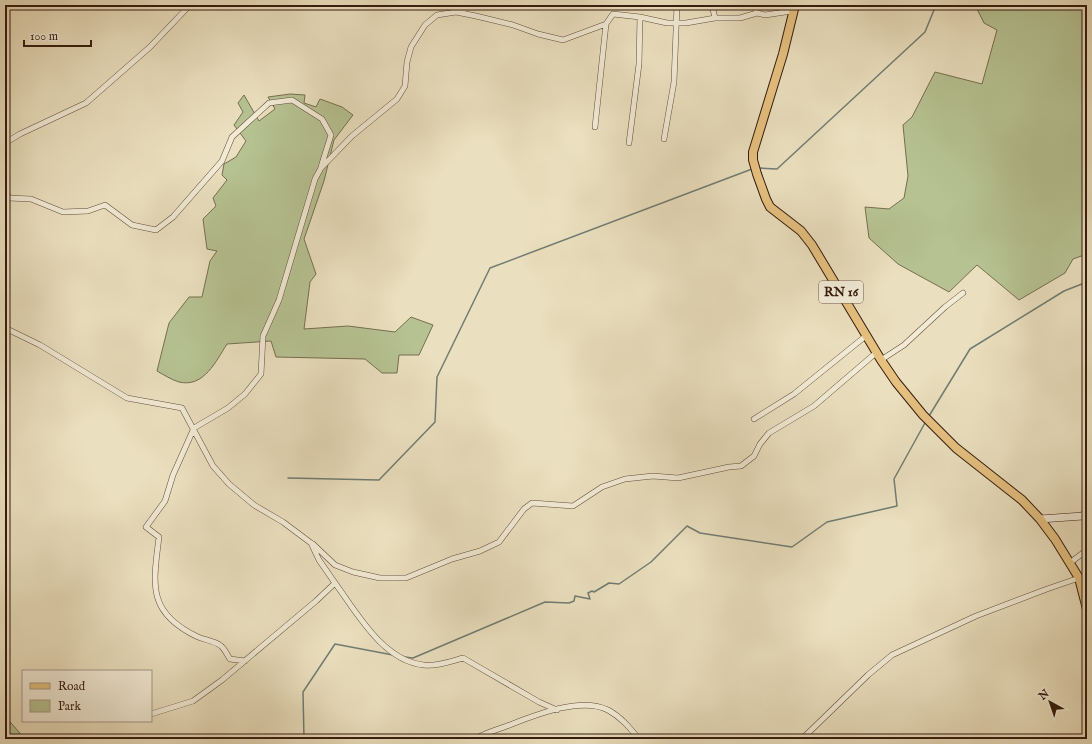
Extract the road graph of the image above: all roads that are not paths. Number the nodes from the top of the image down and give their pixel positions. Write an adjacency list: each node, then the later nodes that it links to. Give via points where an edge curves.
1 (190, 5): 16 (street, via 150,48 86,103 20,134)
2 (462, 5): 7 (street)
3 (677, 5): 11 (street)
4 (712, 5): 10 (street)
5 (754, 5): 8 (street)
6 (790, 8): 8 (street, via 765,15); 21 (main road, RN 16, via 783,54 753,160 770,207 805,236)
7 (456, 12): 12 (street, via 563,40); 17 (street, via 437,15 425,25 411,47 405,86 397,99 352,136)
8 (757, 13): 10 (street, via 740,18)
9 (640, 17): 11 (street); 12 (street, via 613,14); 15 (street, via 639,64)
10 (715, 18): 11 (street)
11 (676, 23): 14 (street, via 674,82)
12 (606, 24): 13 (street)
13 (595, 127)
14 (664, 139)
15 (629, 143)
16 (5, 144)
17 (321, 168): 18 (street, via 331,135 322,119 292,100 269,103 232,137 222,161 173,218 156,230 132,225 105,205 88,211 63,212 31,199 9,198); 25 (street, via 309,194 279,300 263,336 260,374 245,394 228,408)
18 (5, 188)
19 (963, 293): 23 (street, via 904,344)
20 (5, 328): 25 (street, via 40,345 127,398 182,408)
21 (867, 335): 22 (main road, RN 16); 24 (street, via 794,394)
22 (877, 352): 23 (main road, RN 16); 28 (street, via 814,406 769,433 754,456 742,466 678,478 653,476 625,479 602,487 573,506 532,503 524,508 499,542 406,578 380,578 353,572 335,565)
23 (881, 360): 27 (main road, RN 16, via 926,418 956,448 1010,489)
24 (754, 419)
25 (194, 428): 28 (street, via 214,466 229,484 254,505); 34 (street, via 173,475 165,501 146,527 160,536 155,592 165,614 179,627 221,646 230,659)
26 (1086, 513): 27 (main road)
27 (1040, 519): 30 (main road, RN 16)
28 (311, 543): 32 (street)
29 (1087, 550): 30 (street)
30 (1071, 562): 31 (main road, RN 16)
31 (1079, 578): 33 (main road, RN 16); 39 (street, via 976,616 892,655)
32 (335, 583): 34 (street); 35 (street, via 377,640 408,662 426,666 463,658)
33 (1087, 609)
34 (245, 661): 36 (street, via 193,701)
35 (557, 710): 37 (street); 38 (street, via 589,706 607,710 622,720)
36 (152, 714)
37 (476, 739)
38 (639, 739)
39 (802, 739)

